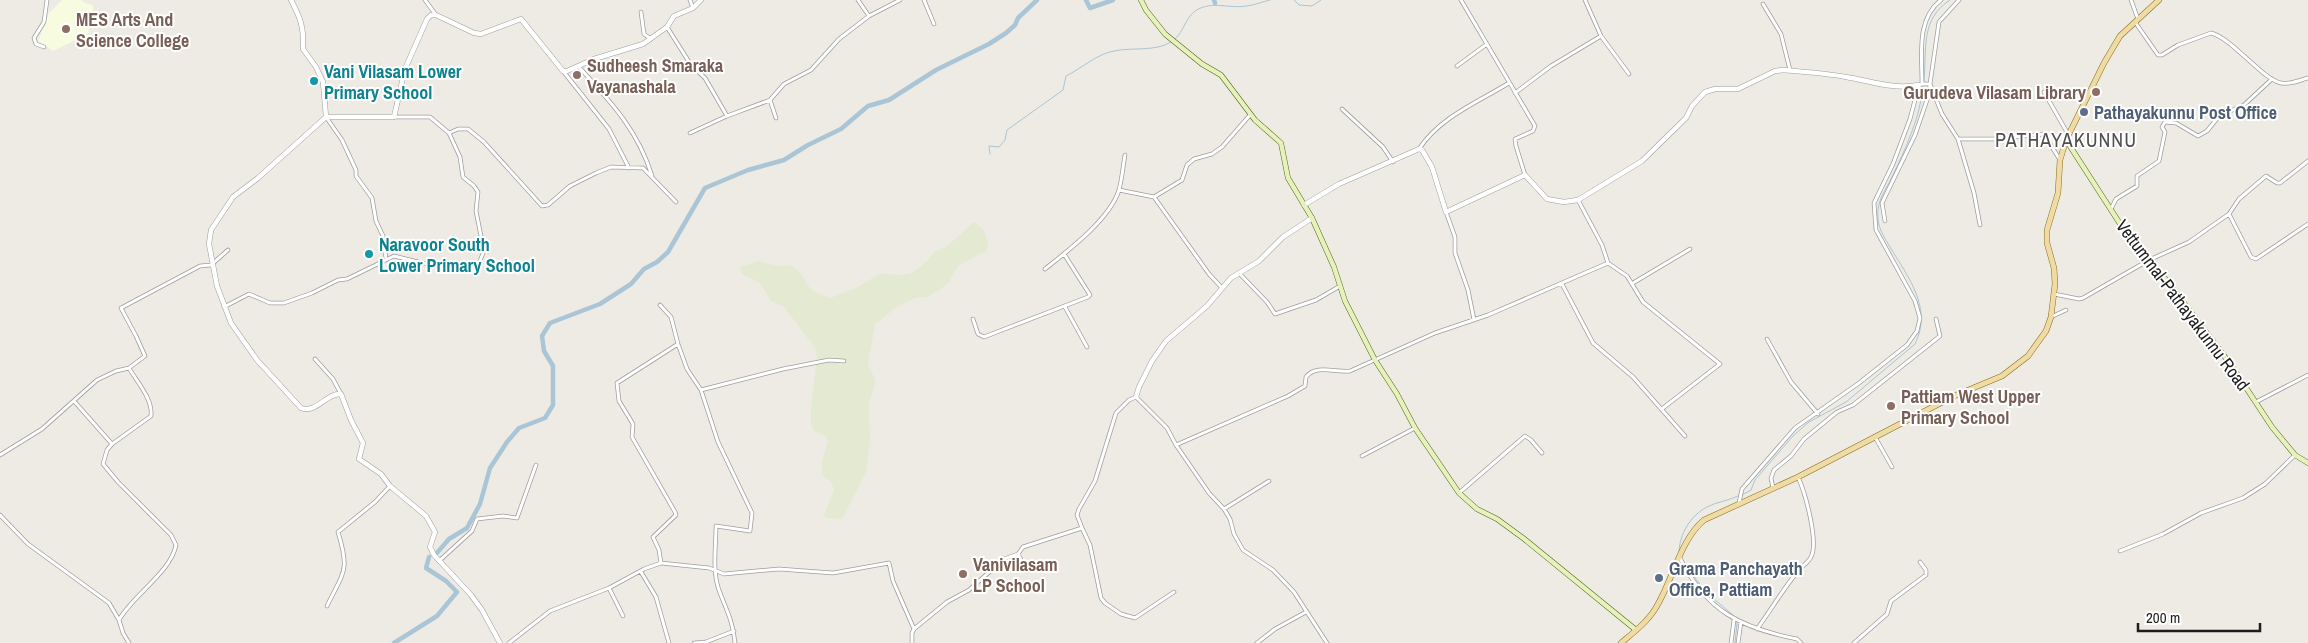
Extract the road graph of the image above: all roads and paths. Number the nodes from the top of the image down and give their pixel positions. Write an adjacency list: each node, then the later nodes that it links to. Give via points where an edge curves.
1 (47, 0): 27 (street, via 44,22 34,38 36,44)
2 (291, 0): 44 (street, via 305,34 303,49 323,82)
3 (425, 0): 19 (street)
4 (690, 0): 17 (street)
5 (701, 0): 17 (street)
6 (858, 0): 20 (street)
7 (900, 0): 20 (street)
8 (924, 0): 22 (street)
9 (1141, 0): 42 (main road, via 1173,40 1221,75)
10 (1461, 0): 26 (street)
11 (1585, 0): 24 (street)
12 (1941, 0): 36 (street, via 1932,7 1926,19)
13 (1959, 0): 37 (street, via 1939,22)
14 (2131, 0): 21 (street)
15 (2159, 0): 21 (main road)
16 (1763, 4): 30 (street, via 1781,34)
17 (693, 8): 23 (street, via 674,16)
18 (641, 12): 25 (street, via 644,34)
19 (436, 15): 31 (street, via 481,34 521,19); 45 (street, via 427,19 405,69)
20 (869, 16): 40 (street, via 839,39 811,70 784,84)
21 (2137, 21): 33 (street, via 2158,55 2211,33); 49 (main road, via 2120,36)
22 (934, 24)
23 (667, 27): 25 (street); 43 (street, via 691,65 705,78)
24 (1601, 36): 32 (street); 39 (street, via 1551,66)
25 (651, 40): 28 (street)
26 (1487, 44): 29 (street); 35 (street)
27 (44, 47)
28 (578, 66): 31 (street); 58 (street, via 617,109 644,151)
29 (1458, 66)
30 (1790, 70): 36 (street, via 1848,77 1892,87); 61 (street, via 1775,71 1738,89 1705,92 1686,118 1642,161)
31 (563, 71): 56 (street, via 606,124 626,158)
32 (1628, 74)
33 (2272, 78): 34 (street, via 2280,83); 64 (street, via 2244,104 2219,116 2198,136 2176,123 2165,122 2160,161 2137,176 2137,186 2116,199)
34 (2308, 78)
35 (1509, 83): 39 (street); 51 (street, via 1461,110)
36 (1921, 84): 37 (street); 107 (street, via 1893,164 1874,203 1876,230 1915,301 1920,318 1917,331 1907,345)
37 (1930, 84): 50 (street, via 1942,114); 68 (street, via 1915,135 1882,203)
38 (2044, 92): 49 (street)
39 (1515, 93): 57 (street, via 1535,126 1534,131 1516,139)
40 (770, 100): 43 (street); 46 (street)
41 (1342, 108): 55 (street)
42 (1250, 114): 60 (street, via 1222,147 1212,154 1194,158 1185,166 1182,180); 63 (main road, via 1280,143 1288,178)
43 (727, 116): 47 (street)
44 (326, 117): 45 (street); 74 (street, via 342,140 356,176 372,198); 77 (street, via 233,197 211,230)
45 (394, 118): 48 (street, via 430,117)
46 (776, 118)
47 (690, 133)
48 (450, 134): 56 (street, via 458,129 468,129 484,142 542,206 548,206 570,186 596,173 611,168); 74 (street, via 460,157 463,177 478,192 476,210 484,244 482,259 479,263 464,266 426,264 394,256)
49 (2067, 137): 53 (main road); 64 (main road, Vettummal-Pathayakunnu Road)
50 (1958, 139): 53 (street, via 2044,134); 70 (street)
51 (1420, 149): 55 (street); 65 (street, via 1432,167)
52 (1125, 155): 59 (street)
53 (2060, 160): 84 (main road, via 2058,193 2047,230 2054,268)
54 (2308, 160): 66 (street, via 2280,183 2266,176 2239,199)
55 (1393, 162): 63 (street, via 1339,184)
56 (628, 168): 58 (street, via 643,168)
57 (1525, 175): 61 (street, via 1547,199); 65 (street)
58 (653, 178): 62 (street)
59 (1119, 190): 60 (street); 73 (street, via 1108,212)
60 (1154, 197): 83 (street)
61 (1578, 200): 76 (street)
62 (676, 202)
63 (1304, 205): 67 (main road)
64 (2111, 209): 75 (main road, Vettummal-Pathayakunnu Road)
65 (1446, 212): 92 (street)
66 (2229, 214): 69 (street, via 2251,257 2256,259); 75 (street, via 2188,242)
67 (1312, 218): 79 (street); 82 (main road)
68 (1884, 221)
69 (2308, 224)
70 (1980, 225)
71 (1690, 249): 80 (street)
72 (228, 250): 77 (street)
73 (1064, 254): 78 (street); 86 (street, via 1090,295)
74 (386, 259): 87 (street, via 347,279 284,303 270,303 249,294)
75 (2149, 260): 84 (street, via 2083,298); 105 (main road, Vettummal-Pathayakunnu Road)
76 (1608, 263): 80 (street); 81 (street)
77 (211, 265): 87 (street); 99 (street, via 200,266 121,308 145,356)
78 (1045, 269)
79 (1240, 273): 82 (street, via 1275,314 1316,300); 83 (street)
80 (1632, 283): 106 (street, via 1643,302 1720,364)
81 (1562, 284): 92 (street); 106 (street, via 1593,343 1634,377)
82 (1340, 285): 97 (main road)
83 (1222, 288): 103 (street, via 1207,306 1166,341 1152,361)
84 (2054, 294): 89 (main road)
85 (660, 304): 94 (street, via 671,317)
86 (1065, 307): 90 (street, via 984,336 978,334); 95 (street)
87 (223, 308): 102 (street, via 241,339 301,408 312,408 331,396)
88 (2066, 310): 89 (street)
89 (2051, 318): 110 (main road, via 2028,356 2015,367)
90 (972, 319)
91 (1936, 319): 123 (street, via 1940,336 1854,405 1837,412 1804,439 1774,470 1771,478)
92 (1474, 320): 97 (street, via 1435,333)
93 (1767, 339): 107 (street, via 1791,382)
94 (678, 344): 101 (street, via 687,370); 134 (street, via 617,383 619,400 633,424 632,437 676,512 653,537)
95 (1087, 347)
96 (315, 359): 102 (street, via 333,379)
97 (1375, 360): 108 (main road); 112 (street, via 1341,373 1323,370 1310,373 1305,386 1288,396)
98 (844, 361): 101 (street, via 829,360 783,369)
99 (129, 368): 104 (street, via 97,380); 111 (street, via 147,397 151,416)
100 (2308, 375): 105 (street)
101 (701, 390): 135 (street, via 718,442 752,512 750,531 716,526)
102 (341, 394): 122 (street, via 363,443 359,459 381,474)
103 (1136, 398): 112 (street, via 1167,428); 128 (street, via 1129,400 1116,413 1096,481 1078,509)
104 (74, 400): 111 (street); 115 (street, via 42,430)
105 (2256, 402): 114 (main road, Vettummal-Pathayakunnu Road)
106 (1662, 408): 109 (street)
107 (1818, 414): 125 (street, via 1794,428 1742,489)
108 (1415, 428): 116 (street); 124 (main road)
109 (1685, 436)
110 (1875, 436): 119 (street); 120 (main road)
111 (112, 444): 143 (street, via 105,468 158,520 176,545 157,575)
112 (1176, 445): 126 (street)
113 (1542, 452): 124 (street, via 1525,436)
114 (2295, 454): 117 (main road, Vettummal-Pathayakunnu Road); 129 (street, via 2265,484 2252,492)
115 (0, 455)
116 (1362, 456)
117 (2308, 463)
118 (536, 465): 132 (street, via 517,518 477,519 472,531)
119 (1892, 467)
120 (1798, 477): 123 (main road); 147 (street, via 1805,492 1813,553)
121 (1269, 481): 126 (street)
122 (390, 486): 132 (street, via 426,516 432,525 435,532 430,547); 140 (street, via 338,532 346,569)
123 (1773, 489): 125 (main road)
124 (1459, 493): 148 (main road, via 1523,538)
125 (1739, 503): 131 (main road, via 1716,513 1695,528 1686,539)
126 (1224, 509): 141 (street, via 1243,550 1273,570 1294,592)
127 (0, 516): 143 (street, via 28,544 109,603)
128 (1082, 528): 130 (street, via 1023,548); 139 (street, via 1090,545 1098,591 1104,603 1121,614 1136,618)
129 (2120, 551)
130 (1018, 554): 136 (street); 146 (street, via 1004,559 969,590 947,602)
131 (1680, 558): 144 (street, via 1687,573 1709,599); 148 (main road, via 1658,606)
132 (439, 561): 151 (street, via 471,595)
133 (1920, 562): 163 (street, via 1926,575 1891,601 1887,614)
134 (661, 564): 135 (street); 137 (street)
135 (716, 570): 146 (street, via 724,574 780,569 833,573 889,563 893,581); 149 (street)
136 (1027, 570)
137 (640, 572): 138 (street); 153 (street, via 656,597)
138 (609, 588): 142 (street); 152 (street, via 550,611)
139 (1174, 592)
140 (327, 606)
141 (1306, 612): 157 (street); 158 (street)
142 (623, 616)
143 (119, 620): 150 (street)
144 (1734, 620): 145 (street); 160 (street)
145 (1740, 622): 147 (street); 161 (street)
146 (914, 629): 156 (street)
147 (1758, 629): 162 (street, via 1797,639)
148 (1636, 630): 159 (main road)
149 (734, 631): 154 (street); 155 (street)
150 (129, 643)
151 (500, 643)
152 (509, 643)
153 (669, 643)
154 (694, 643)
155 (735, 643)
156 (912, 643)
157 (1257, 643)
158 (1327, 643)
159 (1621, 643)
160 (1731, 643)
161 (1738, 643)
162 (1801, 643)
163 (1854, 643)

